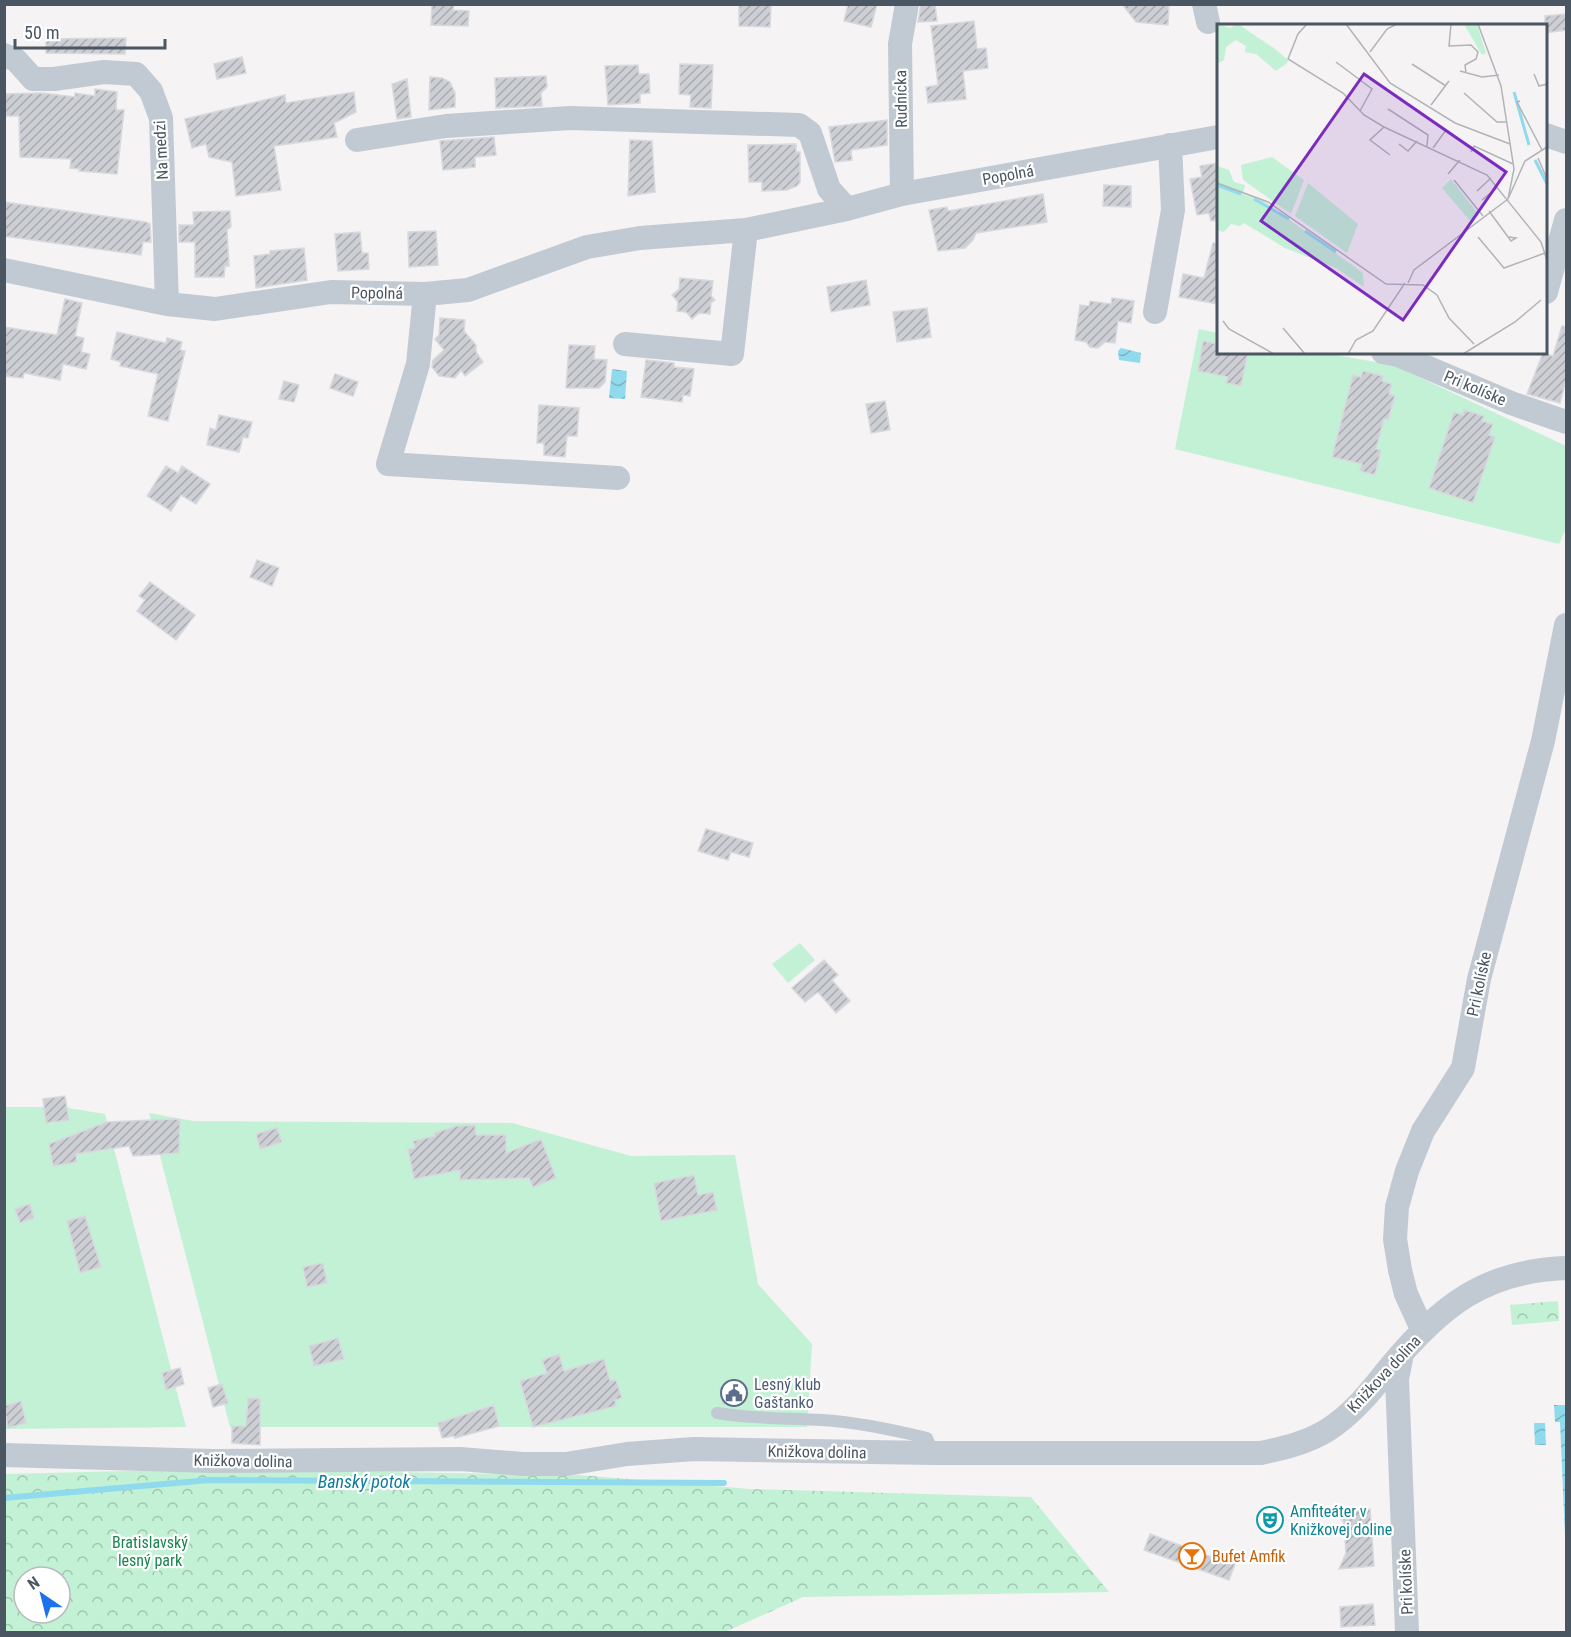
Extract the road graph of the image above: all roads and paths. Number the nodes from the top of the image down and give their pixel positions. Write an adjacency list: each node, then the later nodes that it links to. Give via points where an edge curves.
1 (907, 4): 8 (street, Rudnícka, via 900,44)
2 (4, 55): 15 (street, Na medzi, via 16,60 33,79 54,80 104,72 136,74 151,91 161,118)
3 (1547, 136): 6 (street)
4 (1217, 137): 7 (street, Popolná)
5 (357, 140): 9 (street, via 446,126 570,118 799,125 810,133 829,189)
6 (1566, 142)
7 (1170, 145): 8 (street, Popolná); 16 (street, via 1173,210)
8 (902, 194): 9 (street, Popolná)
9 (847, 209): 11 (street, Popolná)
10 (1566, 220): 13 (street)
11 (746, 230): 14 (street, Popolná, via 640,238 587,247 468,290); 17 (street, via 732,354)
12 (4, 270): 15 (street, Popolná)
13 (1547, 285)
14 (425, 294): 15 (street, Popolná, via 331,292 215,309); 20 (street, via 418,364 388,464)
15 (167, 304)
16 (1155, 312)
17 (625, 344)
18 (1393, 354): 19 (street, Pri kolíske)
19 (1566, 422)
20 (618, 478)
21 (1566, 625): 23 (street, Pri kolíske, via 1543,741 1479,979 1463,1068 1423,1131 1397,1207 1395,1239 1400,1270)
22 (1566, 1268): 23 (street, Knižkova dolina, via 1497,1280 1466,1293)
23 (1423, 1331): 24 (street, Knižkova dolina)
24 (1402, 1353): 26 (street, Knižkova dolina, via 1357,1405 1327,1430 1290,1447 1261,1453); 28 (street, Pri kolíske, via 1397,1379)
25 (717, 1413): 26 (lane, via 745,1418 825,1420 911,1434 927,1438)
26 (933, 1453): 27 (street, Knižkova dolina, via 694,1449 566,1464 460,1459 213,1461)
27 (4, 1455)
28 (1407, 1632)

